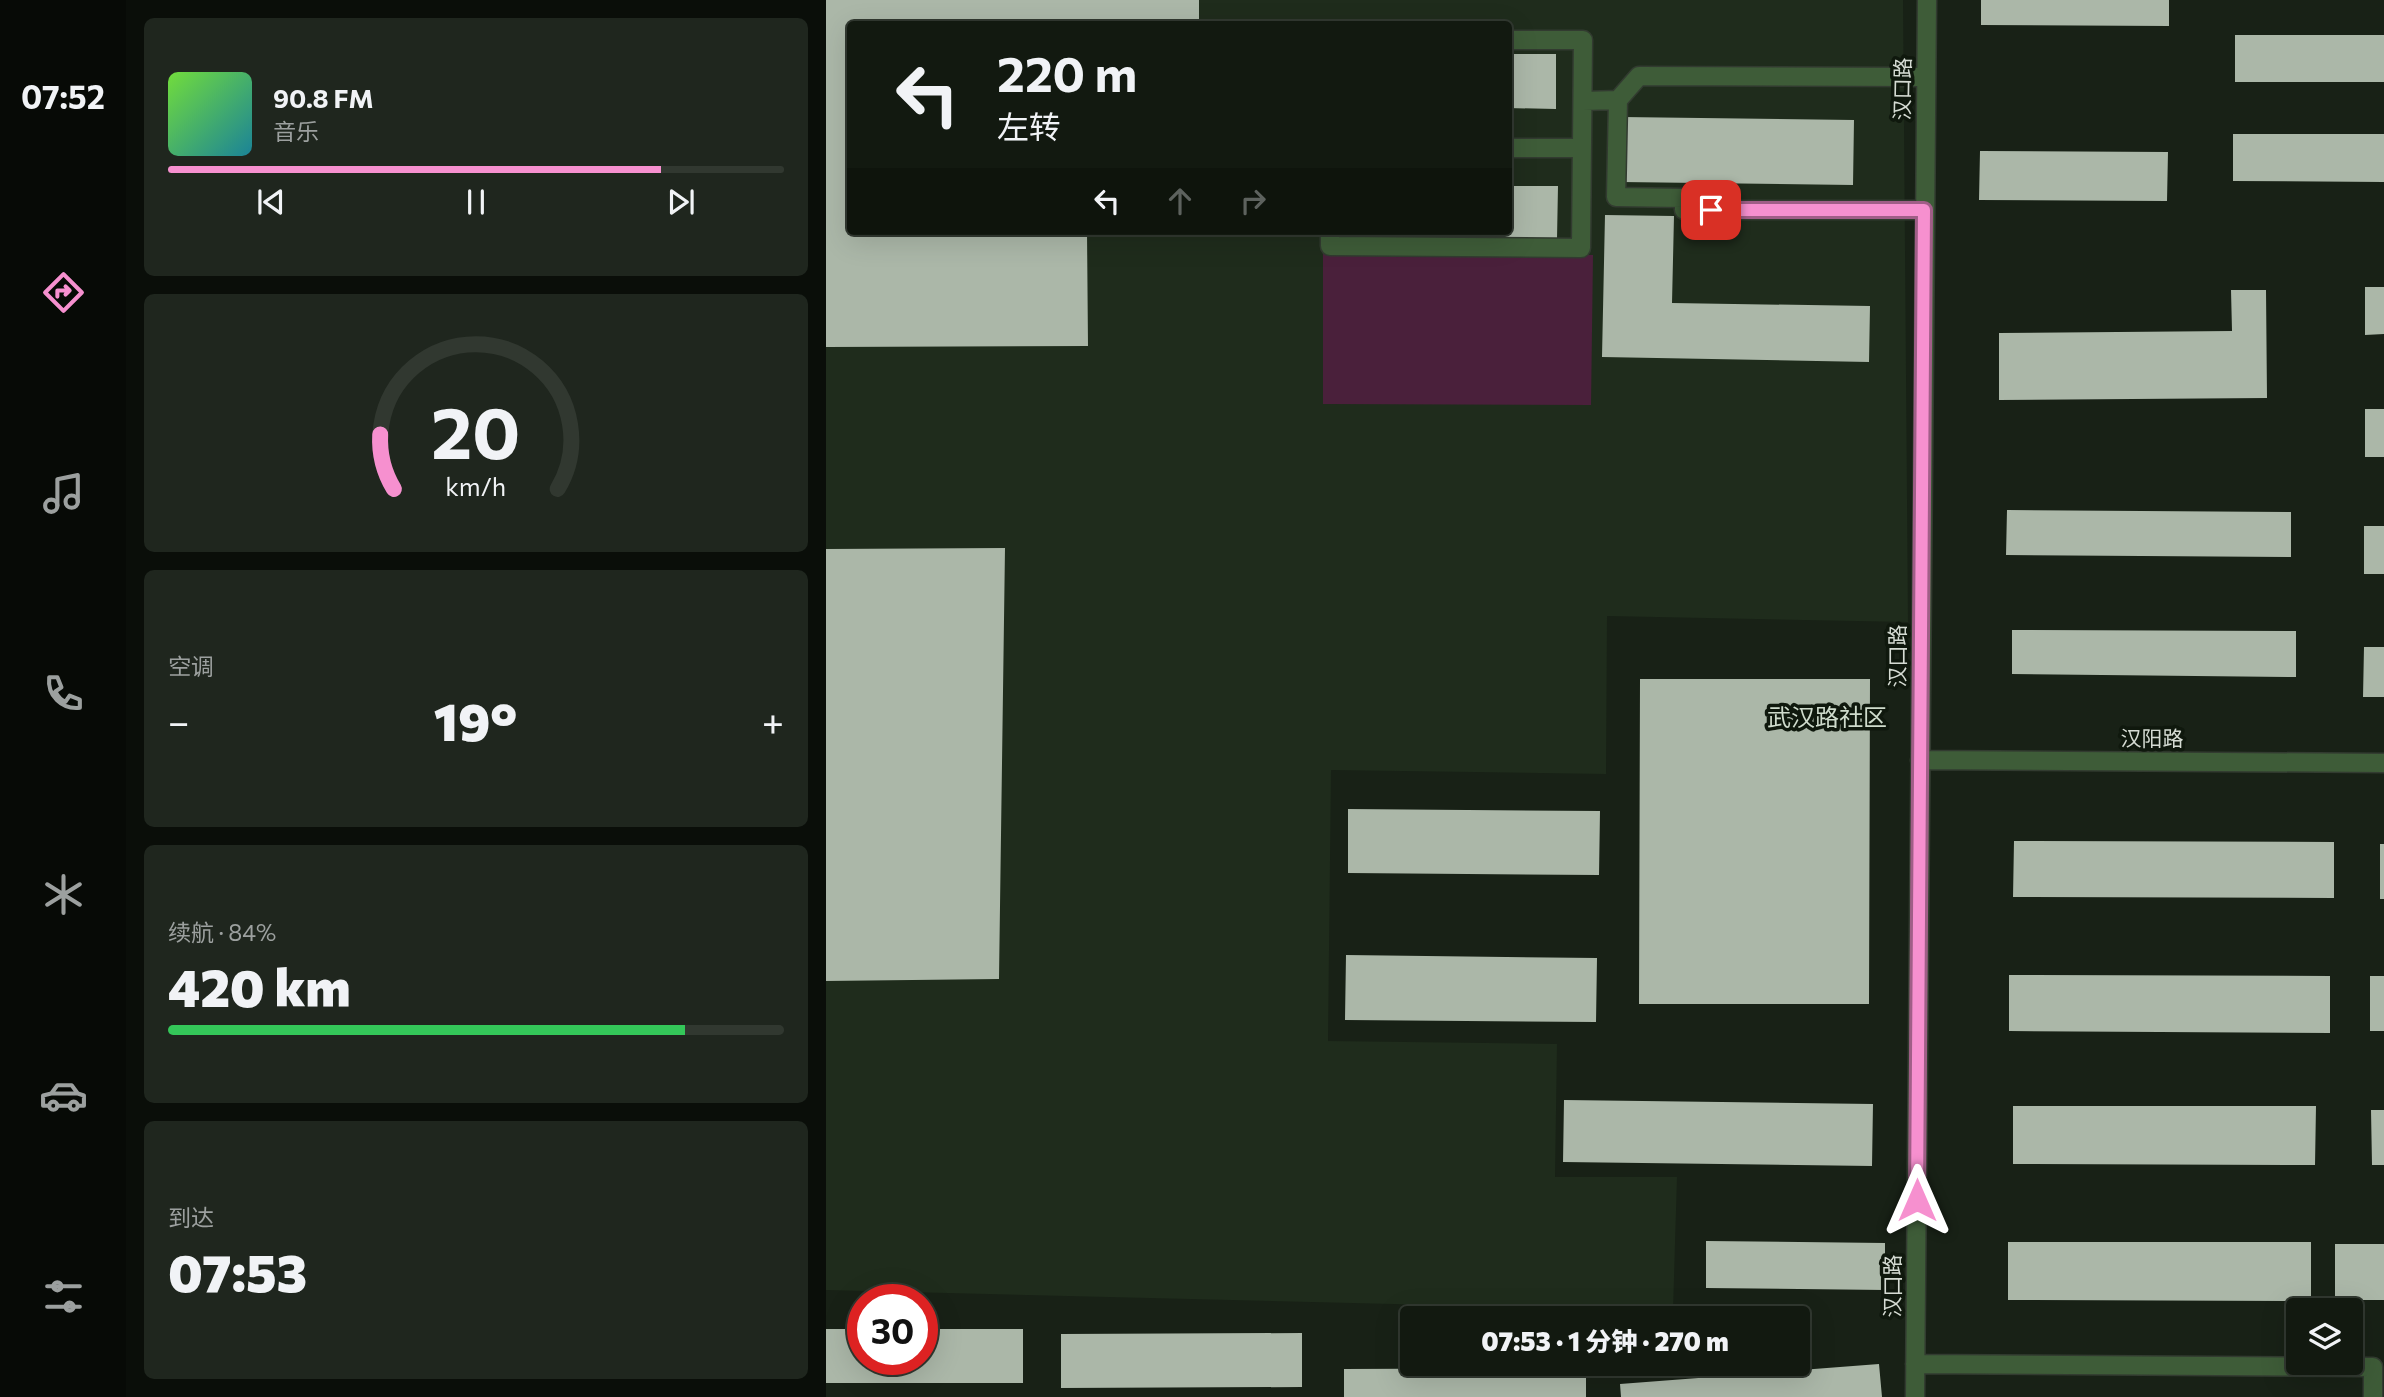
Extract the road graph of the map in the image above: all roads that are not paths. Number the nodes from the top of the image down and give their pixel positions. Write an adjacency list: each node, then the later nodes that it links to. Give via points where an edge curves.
1 (1927, 0): 3 (street, 汉口路)
2 (1512, 40): 5 (street, via 1583,40)
3 (1926, 77): 4 (street, via 1639,76); 8 (street, 汉口路)
4 (1618, 100): 5 (street); 8 (street, via 1616,197 1684,198 1684,210)
5 (1583, 102): 7 (street)
6 (1512, 148): 7 (street)
7 (1582, 148): 9 (street, via 1581,248 1330,246)
8 (1924, 210): 10 (street, 汉口路)
9 (1330, 235)
10 (1920, 760): 11 (street, 汉阳路); 12 (street, 汉口路)
11 (2384, 763)
12 (1915, 1364): 13 (street); 14 (street, 汉口路)
13 (2379, 1367): 15 (street)
14 (1915, 1397)
15 (2373, 1397)

